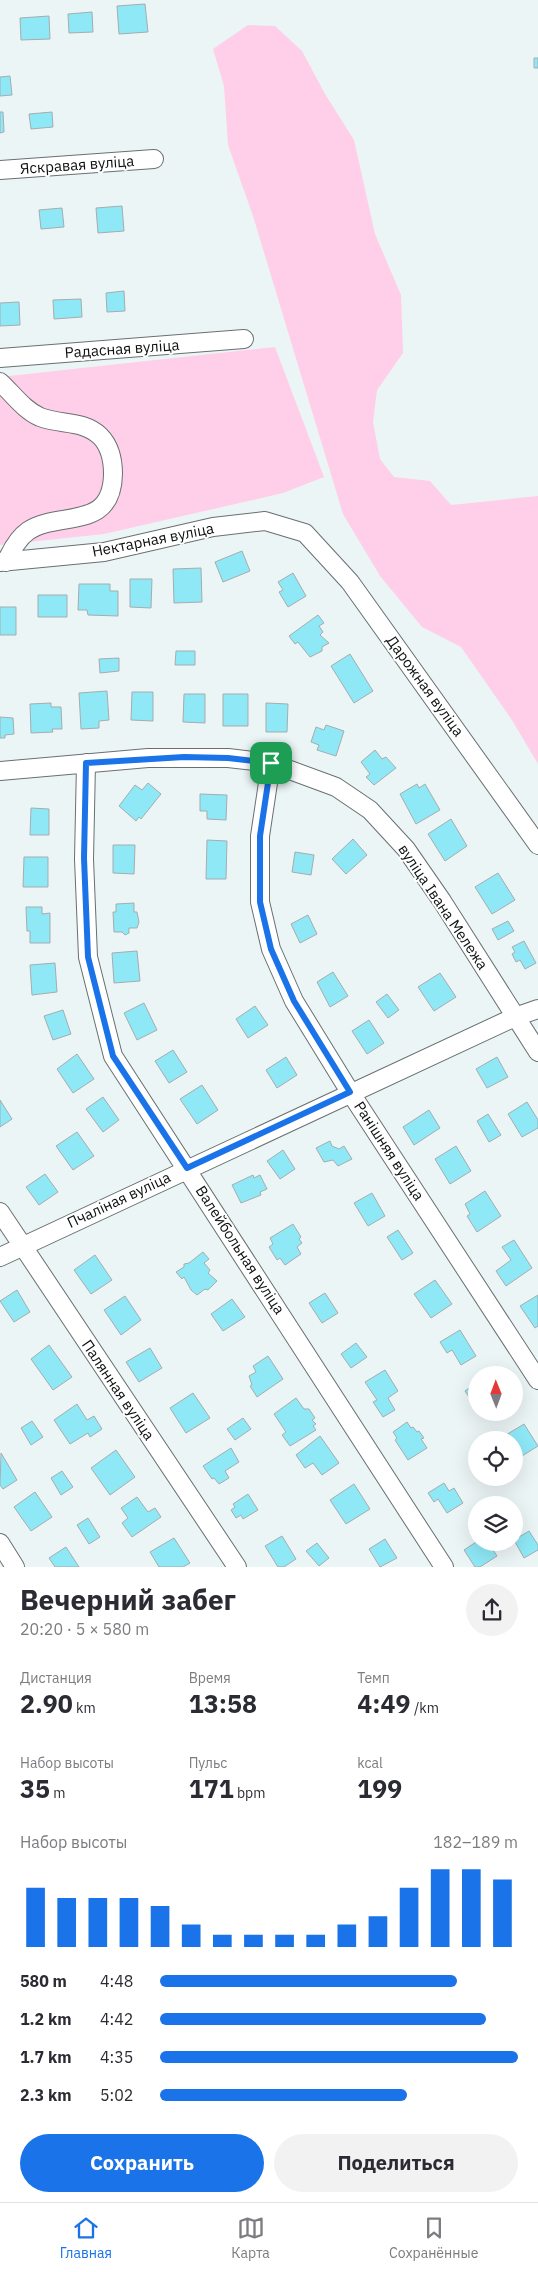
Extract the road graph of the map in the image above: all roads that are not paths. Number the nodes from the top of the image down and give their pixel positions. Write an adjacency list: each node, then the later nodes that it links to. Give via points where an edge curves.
1 (154, 159): 2 (street, Яскравая вуліца)
2 (0, 170)
3 (244, 339): 4 (street, Радасная вуліца)
4 (0, 358)
5 (0, 382): 7 (street, via 35,414 58,422 83,424 95,432 107,445 113,470 112,490 101,507 82,518 26,532)
6 (305, 532): 7 (street, Нектарная вуліца, via 265,521 213,527 104,552); 11 (street, Дарожная вуліца, via 350,582)
7 (3, 562)
8 (86, 763): 9 (street, вуліца Івана Мележа, via 184,757); 10 (street, вуліца Івана Мележа); 16 (street, Валейбольная вуліца, via 84,858 88,957 113,1056)
9 (271, 763): 13 (street, вуліца Івана Мележа, via 336,787 370,810 406,849); 15 (street, Ранішняя вуліца, via 260,836 260,902 271,949 294,1001)
10 (0, 771)
11 (538, 845)
12 (538, 1009): 13 (street, Пчаліная вуліца)
13 (515, 1017): 14 (street, вуліца Івана Мележа); 15 (street, Пчаліная вуліца)
14 (538, 1052)
15 (350, 1092): 16 (street, Пчаліная вуліца); 20 (street, Ранішняя вуліца)
16 (187, 1168): 18 (street, Пчаліная вуліца); 24 (street, Валейбольная вуліца)
17 (0, 1212): 18 (street, Палянная вуліца)
18 (21, 1246): 19 (street, Пчаліная вуліца); 23 (street, Палянная вуліца)
19 (0, 1257)
20 (538, 1380)
21 (0, 1543): 22 (street)
22 (16, 1567)
23 (237, 1567)
24 (444, 1567)

